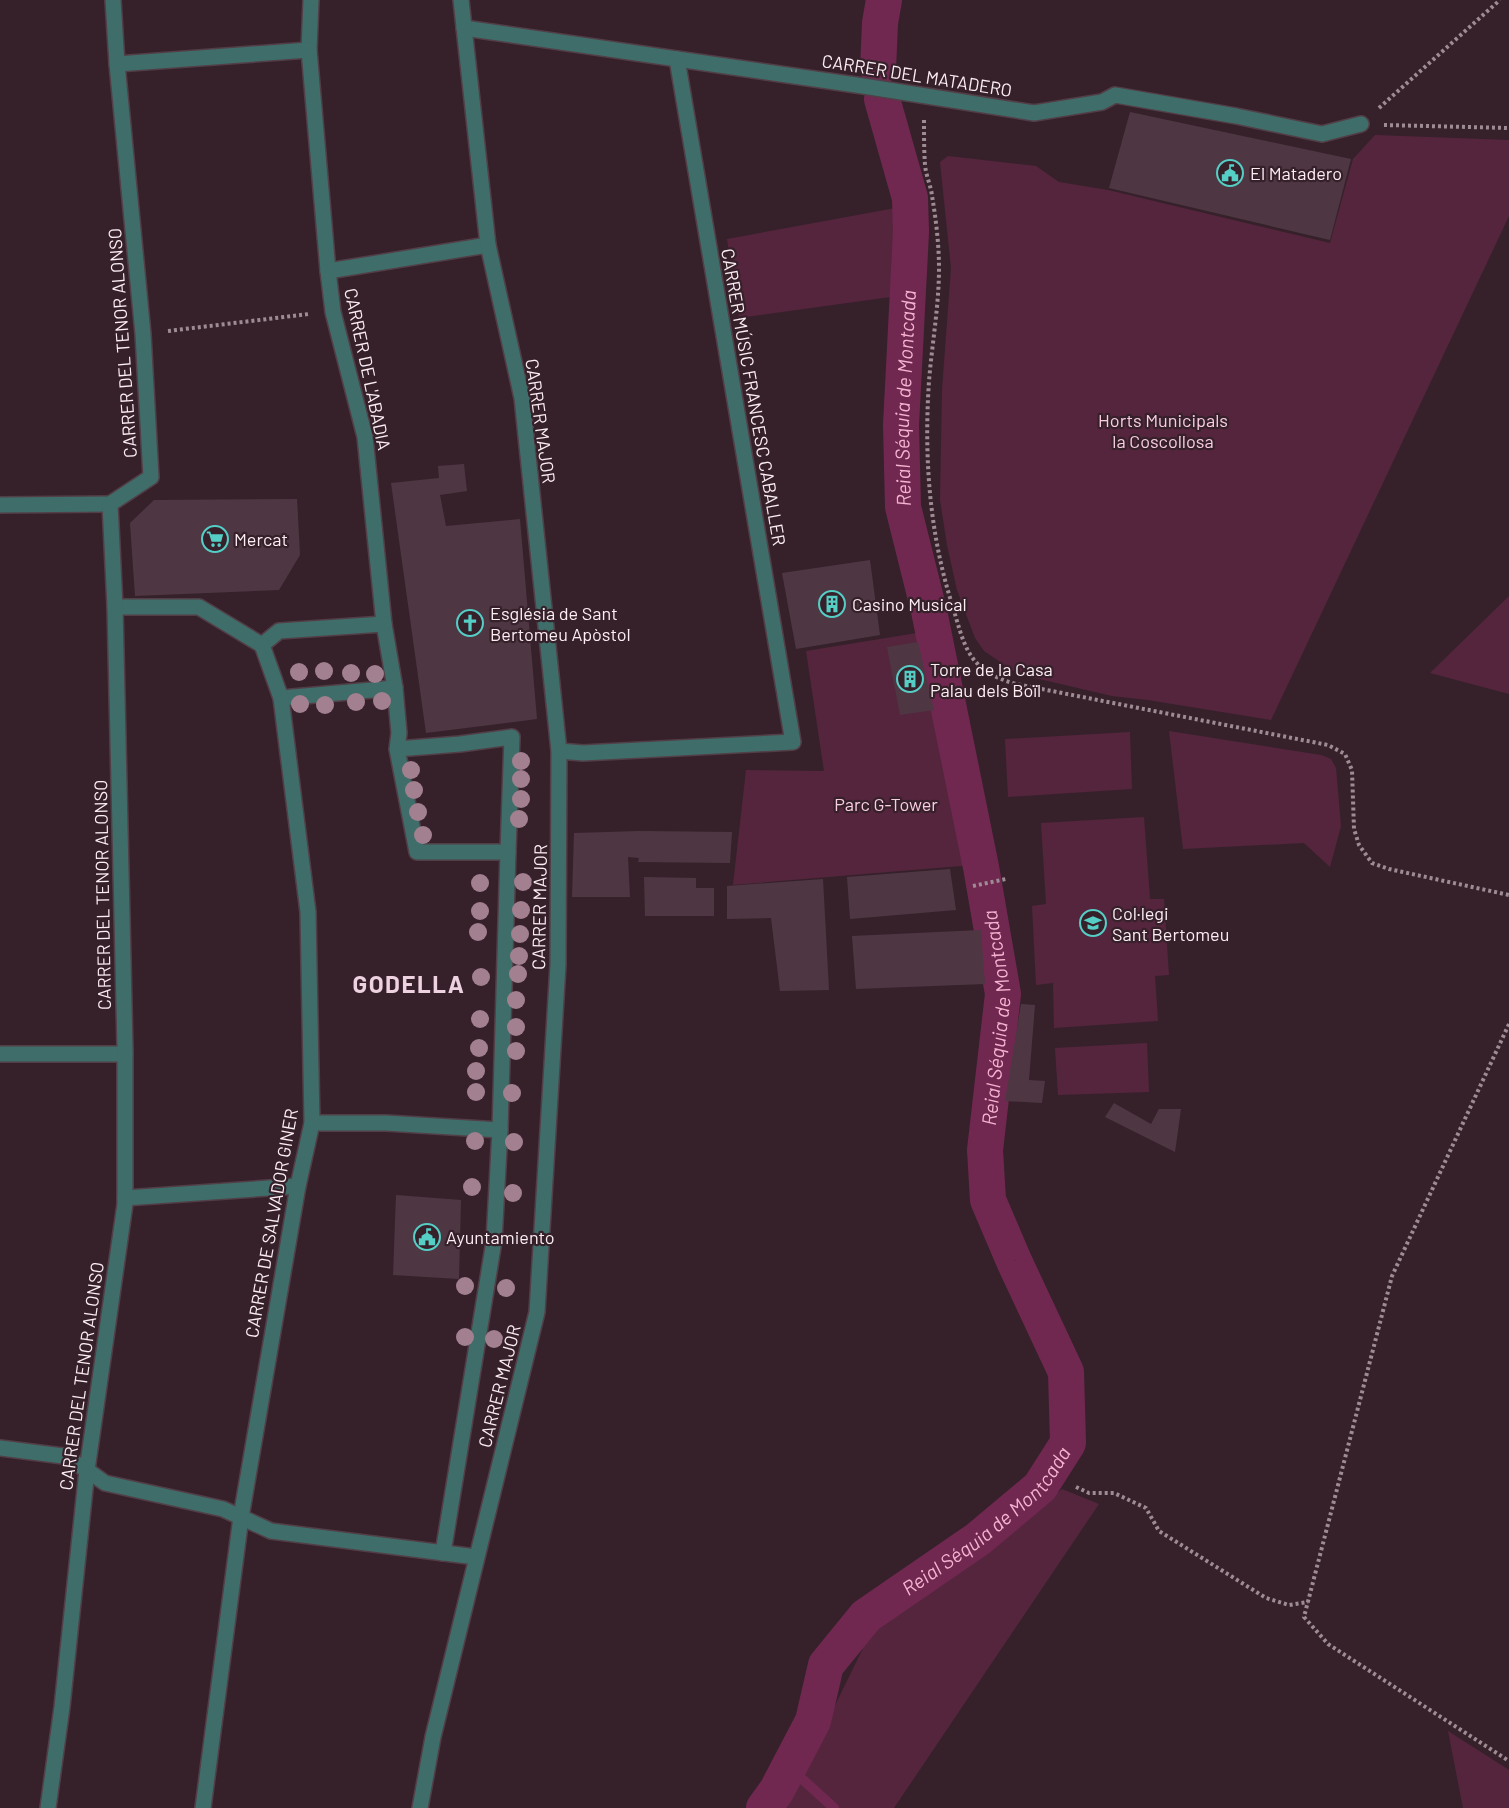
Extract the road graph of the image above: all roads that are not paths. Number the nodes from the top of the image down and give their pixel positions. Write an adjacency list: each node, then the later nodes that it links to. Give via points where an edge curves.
1 (113, 0): 7 (street, CARRER DEL TENOR ALONSO)
2 (311, 0): 5 (street, CARRER DE L'ABADIA)
3 (460, 0): 4 (street, CARRER MAJOR)
4 (464, 28): 6 (street, CARRER DEL MATADERO); 9 (street, CARRER MAJOR)
5 (309, 50): 7 (street); 10 (street, CARRER DE L'ABADIA)
6 (677, 59): 8 (street, CARRER DEL MATADERO, via 1034,113 1102,102 1115,95 1322,134); 19 (street, CARRER MÚSIC FRANCESC CABALLER, via 794,742)
7 (117, 64): 11 (street, CARRER DEL TENOR ALONSO, via 143,334 151,477)
8 (1360, 124)
9 (488, 245): 10 (street); 19 (street, CARRER MAJOR, via 522,398)
10 (328, 271): 14 (street, CARRER DE L'ABADIA, via 333,312 365,437)
11 (110, 504): 12 (street); 13 (street, CARRER DEL TENOR ALONSO)
12 (0, 505)
13 (116, 607): 15 (street, via 200,607); 22 (street, CARRER DEL TENOR ALONSO)
14 (384, 624): 15 (street, via 279,631); 16 (street, CARRER DE L'ABADIA)
15 (262, 645): 17 (street, CARRER DE SALVADOR GINER)
16 (395, 688): 17 (street); 18 (street, CARRER DE L'ABADIA)
17 (281, 698): 23 (street, CARRER DE SALVADOR GINER, via 308,912)
18 (397, 749): 20 (street, CARRER DE L'ABADIA, via 417,852); 20 (street, via 512,737)
19 (560, 752): 31 (street, CARRER MAJOR, via 558,964 537,1312)
20 (508, 852): 24 (street)
21 (0, 1053): 22 (street)
22 (124, 1054): 26 (street, CARRER DEL TENOR ALONSO)
23 (312, 1123): 24 (street); 25 (street, CARRER DE SALVADOR GINER)
24 (500, 1130): 30 (street, via 494,1242)
25 (298, 1186): 26 (street); 29 (street, CARRER DE SALVADOR GINER)
26 (125, 1198): 28 (street, CARRER DEL TENOR ALONSO)
27 (0, 1448): 28 (street, via 63,1456)
28 (87, 1470): 29 (street, via 105,1483 223,1509); 32 (street, CARRER DEL TENOR ALONSO)
29 (241, 1517): 30 (street, via 271,1531); 33 (street, CARRER DE SALVADOR GINER)
30 (443, 1553): 31 (street)
31 (476, 1557): 34 (street, CARRER MAJOR)
32 (48, 1808)
33 (203, 1808)
34 (420, 1808)

